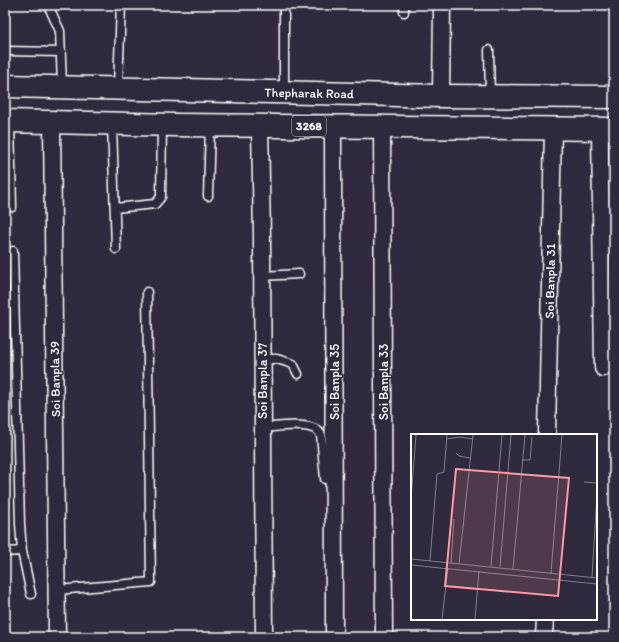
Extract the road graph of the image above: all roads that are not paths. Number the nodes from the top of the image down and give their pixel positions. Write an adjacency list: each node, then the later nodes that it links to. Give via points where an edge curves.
1 (48, 5): 7 (lane, via 60,31)
2 (120, 5): 10 (lane)
3 (284, 5): 11 (lane)
4 (442, 5): 12 (street)
5 (489, 50): 13 (lane)
6 (5, 51): 7 (lane)
7 (61, 52): 9 (lane)
8 (5, 86): 9 (main road, Thepharak Road)
9 (62, 87): 10 (main road, Thepharak Road)
10 (118, 88): 11 (main road, Thepharak Road)
11 (284, 92): 12 (main road, Thepharak Road)
12 (441, 96): 13 (main road, Thepharak Road)
13 (490, 96): 14 (main road, Thepharak Road)
14 (614, 97)
15 (8, 121): 16 (main road, 3268); 25 (lane)
16 (52, 122): 17 (main road, 3268); 42 (street, Soi Banpla 39)
17 (112, 123): 18 (main road, 3268); 28 (lane)
18 (162, 125): 19 (main road, 3268); 28 (lane, via 159,201 156,204)
19 (210, 126): 20 (main road, 3268); 26 (lane)
20 (260, 126): 21 (main road, 3268); 32 (street, Soi Banpla 37)
21 (333, 126): 22 (main road, 3268); 47 (street, Soi Banpla 35)
22 (382, 127): 23 (main road, 3268); 48 (street, Soi Banpla 33)
23 (553, 128): 24 (main road, 3268); 38 (street, Soi Banpla 31)
24 (607, 129): 35 (street)
25 (8, 171): 27 (lane)
26 (208, 196)
27 (12, 207)
28 (115, 208): 29 (lane)
29 (116, 249)
30 (13, 251): 40 (lane)
31 (299, 274): 32 (lane)
32 (262, 276): 34 (street, Soi Banpla 37)
33 (147, 292): 42 (lane, via 151,582)
34 (262, 358): 36 (lane, via 293,364); 37 (street, Soi Banpla 37)
35 (603, 368)
36 (298, 374)
37 (262, 428): 39 (lane, via 303,426 319,430); 46 (street, Soi Banpla 37)
38 (547, 434)
39 (326, 479)
40 (22, 551): 41 (lane); 43 (lane)
41 (5, 552)
42 (57, 590): 45 (street, Soi Banpla 39)
43 (31, 594)
44 (544, 620): 49 (street)
45 (57, 637)
46 (264, 637)
47 (334, 637)
48 (384, 637)
49 (544, 637)

